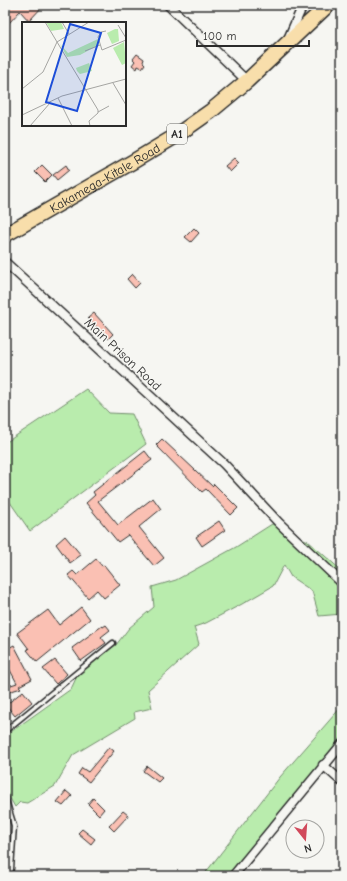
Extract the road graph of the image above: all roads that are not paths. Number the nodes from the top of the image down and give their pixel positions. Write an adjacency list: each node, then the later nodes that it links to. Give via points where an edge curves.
1 (168, 5): 5 (street)
2 (303, 5): 4 (street)
3 (328, 5): 4 (highway, Kakamega-Kitale Road / A1)
4 (285, 45): 5 (highway, Kakamega-Kitale Road / A1)
5 (247, 81): 6 (highway, Kakamega-Kitale Road / A1, via 174,137)
6 (5, 235)
7 (5, 262): 8 (street, Main Prison Road, via 224,464 279,523)
8 (342, 583)
9 (113, 643): 10 (lane)
10 (5, 731)
11 (342, 744): 12 (street)
12 (323, 765): 13 (street); 16 (street)
13 (342, 782)
14 (5, 797): 15 (lane, via 14,826 12,869)
15 (9, 876)
16 (233, 876)

